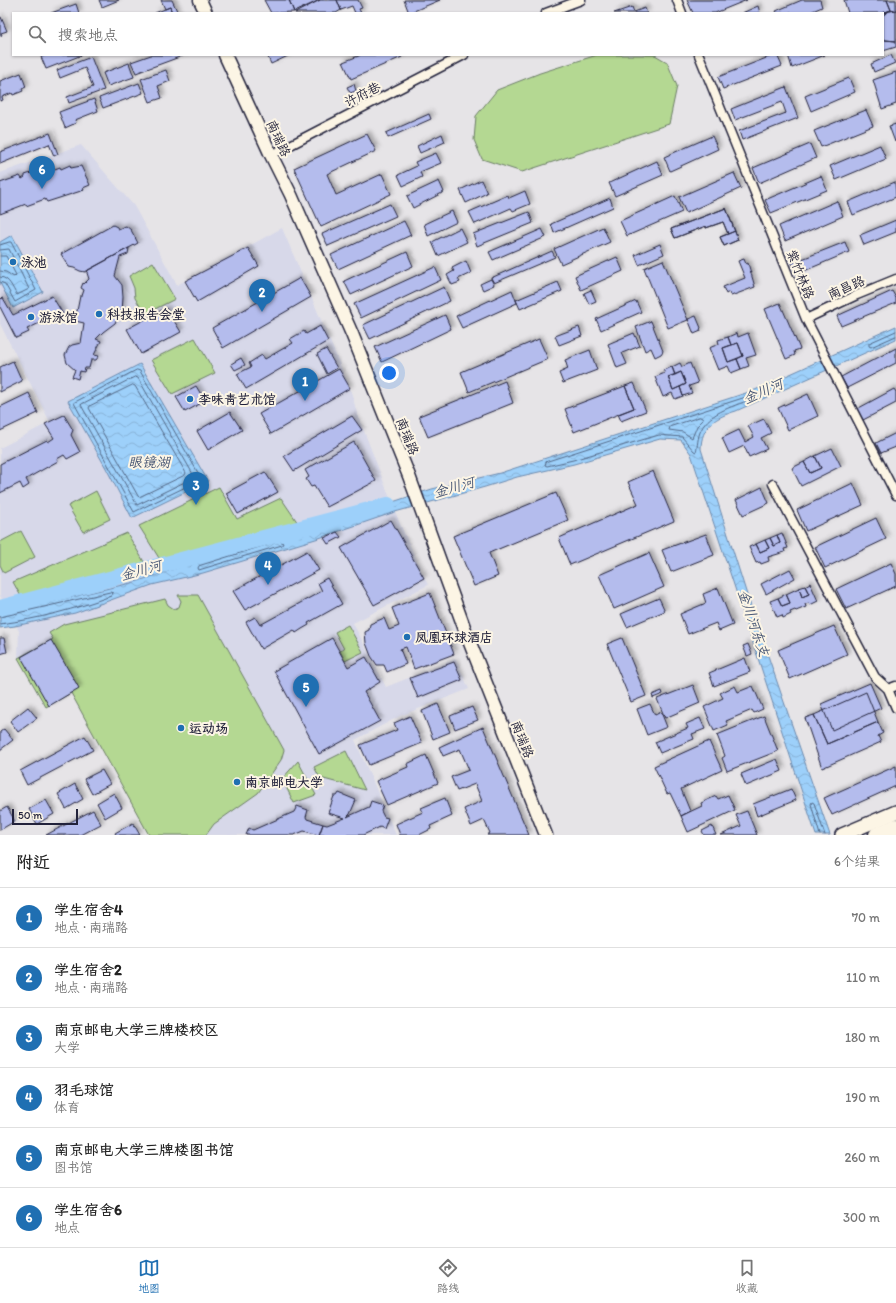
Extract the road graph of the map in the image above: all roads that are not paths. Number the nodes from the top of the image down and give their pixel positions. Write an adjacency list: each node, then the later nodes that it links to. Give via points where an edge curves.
1 (200, 0): 4 (street)
2 (581, 0): 5 (street)
3 (677, 0): 6 (street)
4 (206, 12)
5 (549, 12)
6 (682, 12)
7 (225, 56): 10 (street, 南瑞路)
8 (462, 56): 10 (street, 许府巷)
9 (699, 56): 12 (street, 紫竹林路)
10 (271, 155): 19 (street, 南瑞路, via 352,334)
11 (896, 279): 12 (street, 南昌路, via 857,295)
12 (807, 322): 14 (street, 紫竹林路)
13 (773, 484): 15 (street, via 875,677)
14 (896, 495)
15 (892, 687): 16 (street)
16 (896, 708)
17 (896, 812): 20 (main road)
18 (895, 827): 21 (highway)
19 (546, 835)
20 (842, 835)
21 (877, 835)

